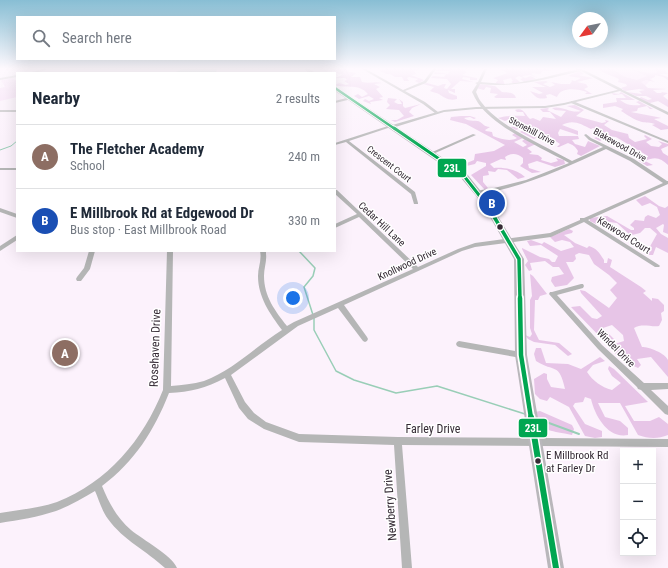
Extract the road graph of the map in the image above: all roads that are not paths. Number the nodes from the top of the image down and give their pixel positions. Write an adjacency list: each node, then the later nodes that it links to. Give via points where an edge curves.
1 (346, 96): 6 (main road)
2 (410, 96): 12 (street)
3 (476, 96): 9 (street, Stonehill Drive)
4 (599, 96): 8 (street)
5 (632, 96): 13 (street)
6 (350, 98): 7 (street); 14 (main road)
7 (336, 102)
8 (572, 102): 9 (street, via 533,108); 18 (street)
9 (485, 108): 12 (street); 22 (street, Stonehill Drive, via 501,124)
10 (0, 111): 11 (street)
11 (16, 111)
12 (436, 112): 14 (street)
13 (668, 114)
14 (392, 126): 17 (street); 21 (main road)
15 (474, 135): 21 (street)
16 (586, 135): 20 (street, Blakewood Drive)
17 (347, 140): 19 (street); 30 (street, Crescent Court, via 413,193)
18 (668, 142)
19 (336, 144)
20 (607, 147): 22 (street); 27 (street, Blakewood Drive)
21 (432, 153): 29 (main road, via 458,171)
22 (572, 163): 26 (street)
23 (0, 169): 24 (street)
24 (16, 169)
25 (527, 174): 26 (street)
26 (532, 177): 29 (street, via 501,189)
27 (667, 182): 34 (street, Knollwood Drive)
28 (336, 192): 32 (street, Cedar Hill Lane)
29 (478, 192): 37 (main road)
30 (416, 203)
31 (0, 210): 33 (street)
32 (360, 215): 35 (street); 43 (street, Cedar Hill Lane)
33 (16, 216)
34 (582, 219): 37 (street, Knollwood Drive, via 546,236); 42 (street, Kenwood Court)
35 (336, 226)
36 (16, 238): 38 (street)
37 (509, 240): 43 (street, Knollwood Drive, via 475,245); 50 (main road, via 520,259)
38 (0, 249)
39 (92, 252): 44 (street, via 87,269)
40 (170, 252): 54 (street, Rosehaven Drive)
41 (264, 252): 47 (street, via 261,273 263,290 271,309)
42 (657, 266)
43 (417, 269): 46 (street, Knollwood Drive)
44 (79, 279)
45 (581, 286): 52 (street, Windel Drive, via 554,293 553,296 600,347)
46 (340, 305): 47 (street, Knollwood Drive); 48 (street)
47 (286, 330): 51 (street, Knollwood Drive)
48 (365, 339)
49 (459, 344): 50 (street)
50 (522, 355): 57 (main road)
51 (226, 375): 54 (street, Knollwood Drive, via 194,388); 56 (street, Farley Drive, via 242,404 252,416 280,432 299,438)
52 (641, 386): 53 (street); 55 (street, Windel Drive)
53 (668, 386)
54 (167, 390): 59 (street, Rosehaven Drive, via 147,433 118,467)
55 (668, 411)
56 (398, 441): 57 (street, Farley Drive); 62 (street, Newberry Drive)
57 (534, 441): 58 (street, Farley Drive); 63 (main road)
58 (668, 443)
59 (97, 484): 60 (street, Rosehaven Drive, via 57,506); 61 (street, via 114,520)
60 (0, 518)
61 (172, 568)
62 (407, 568)
63 (556, 568)

